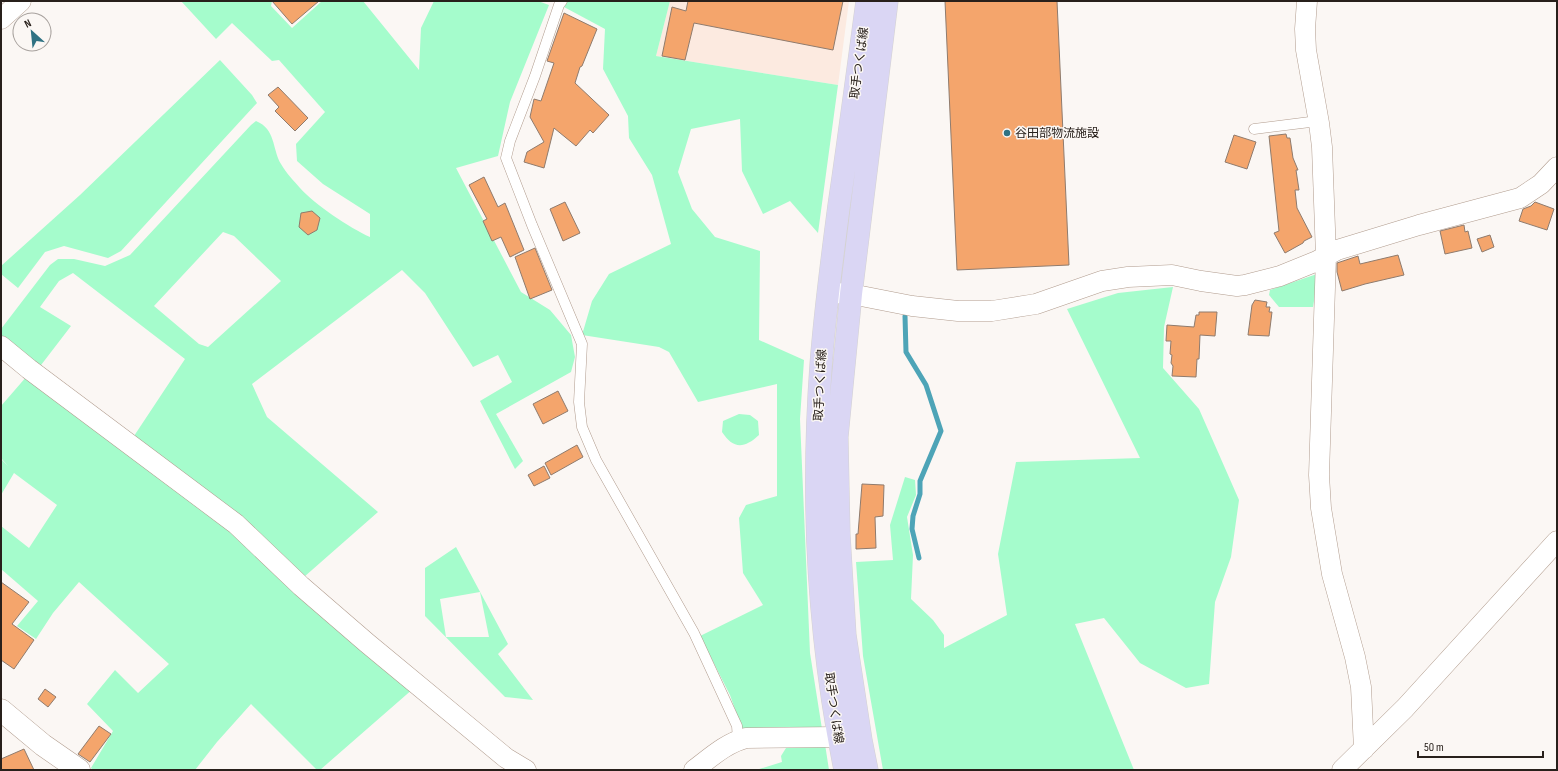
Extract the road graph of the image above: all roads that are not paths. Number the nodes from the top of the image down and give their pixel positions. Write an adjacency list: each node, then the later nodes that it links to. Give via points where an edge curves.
1 (562, 1): 17 (lane, via 506,158 582,344 579,402 582,427 596,460 694,633 737,726)
2 (867, 1): 11 (main road, 取手つくば線)
3 (887, 1): 12 (main road, 取手つくば線)
4 (1307, 1): 7 (street, via 1306,50)
5 (19, 2): 6 (street)
6 (1, 19)
7 (1319, 123): 8 (lane); 10 (street)
8 (1254, 129)
9 (1557, 167): 10 (street, via 1541,184 1520,198 1419,225 1337,250)
10 (1326, 256): 12 (street, via 1280,276 1245,285 1200,281 1172,275 1128,277 1102,281 1036,304 992,311 958,311 912,306); 18 (street, via 1319,475 1321,508 1332,574 1361,687)
11 (828, 292): 12 (street); 16 (main road, 取手つくば線, via 817,437 818,536 825,642)
12 (851, 294): 23 (main road, 取手つくば線, via 838,437 839,534 845,635 860,740)
13 (1, 346): 20 (street, via 236,524 301,586 367,643 506,758)
14 (1557, 540): 18 (street, via 1405,708)
15 (1, 710): 19 (main road)
16 (838, 737): 17 (street); 22 (main road, 取手つくば線)
17 (738, 740): 21 (street)
18 (1364, 749): 24 (street)
19 (78, 770)
20 (526, 770)
21 (694, 770)
22 (845, 770)
23 (867, 770)
24 (1342, 770)

